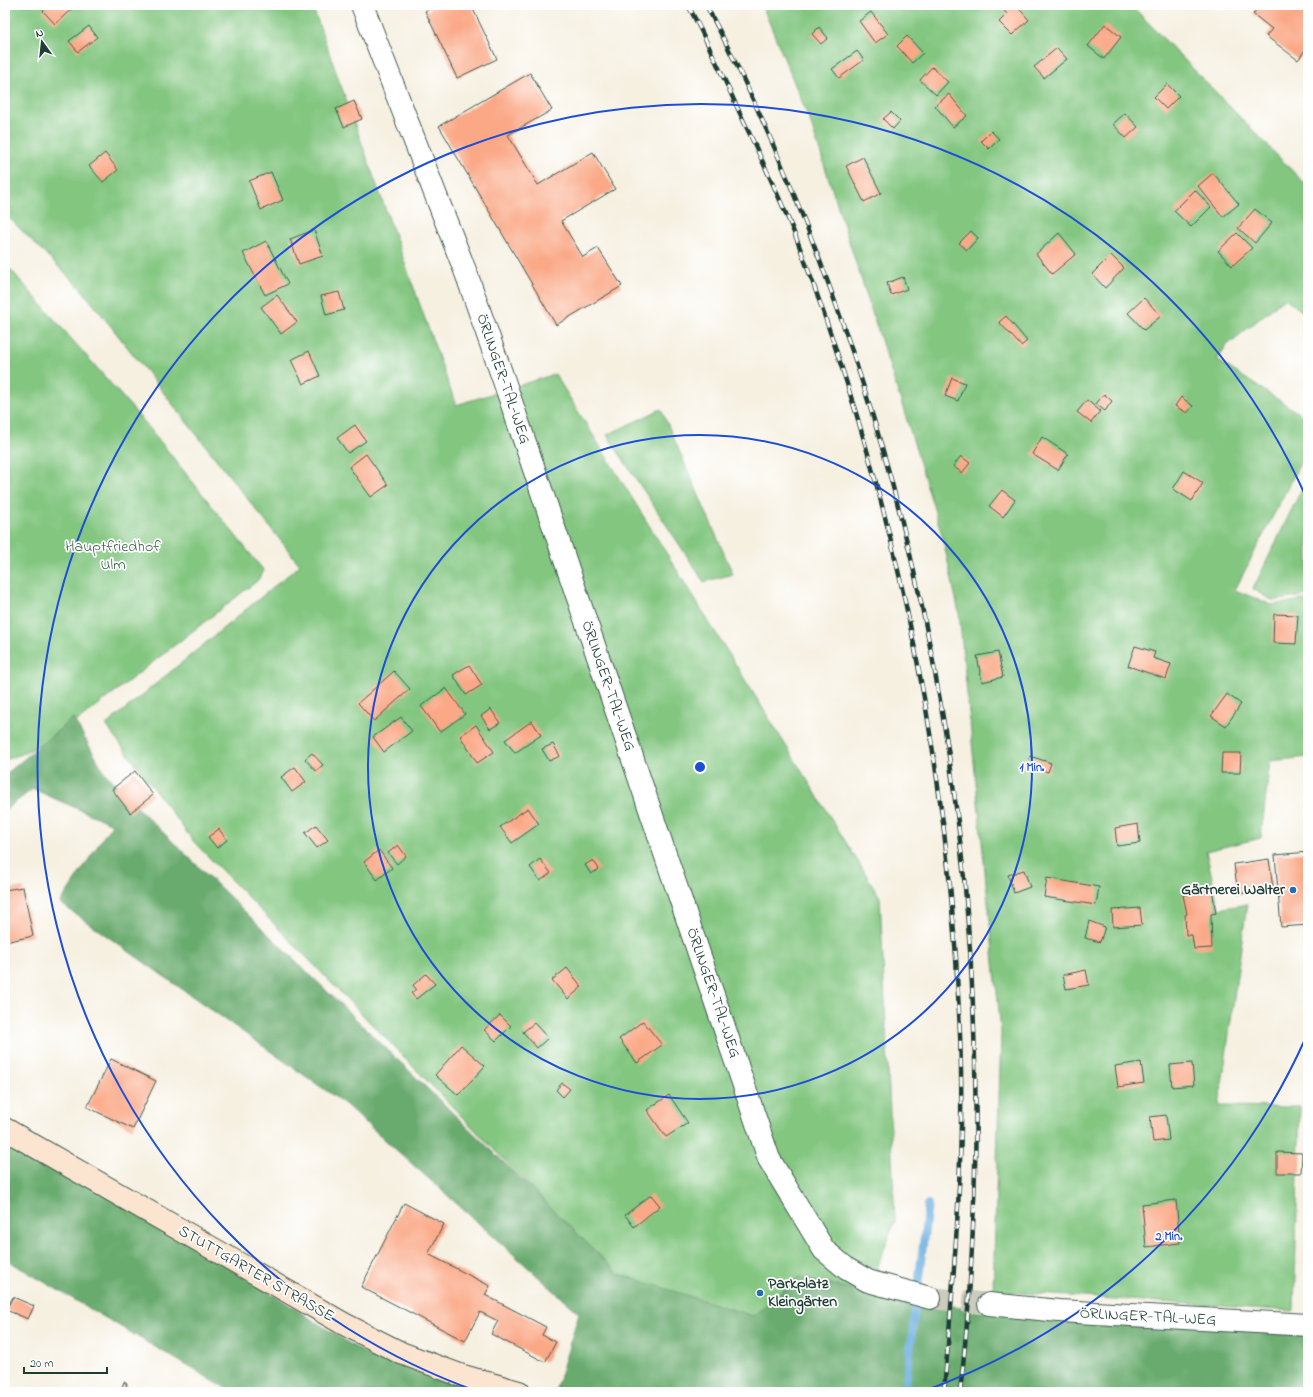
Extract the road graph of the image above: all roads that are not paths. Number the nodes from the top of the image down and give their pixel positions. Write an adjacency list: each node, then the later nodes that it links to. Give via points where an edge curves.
1 (362, 5): 3 (street, ÖRLINGER-TAL-WEG, via 466,273 769,1159 824,1250 847,1269 868,1281)
2 (5, 1129): 6 (main road, STUTTGARTER STRASSE, via 344,1324 401,1353 460,1375)
3 (930, 1298)
4 (989, 1304): 5 (street, ÖRLINGER-TAL-WEG, via 1059,1311)
5 (1308, 1325)
6 (519, 1392)

